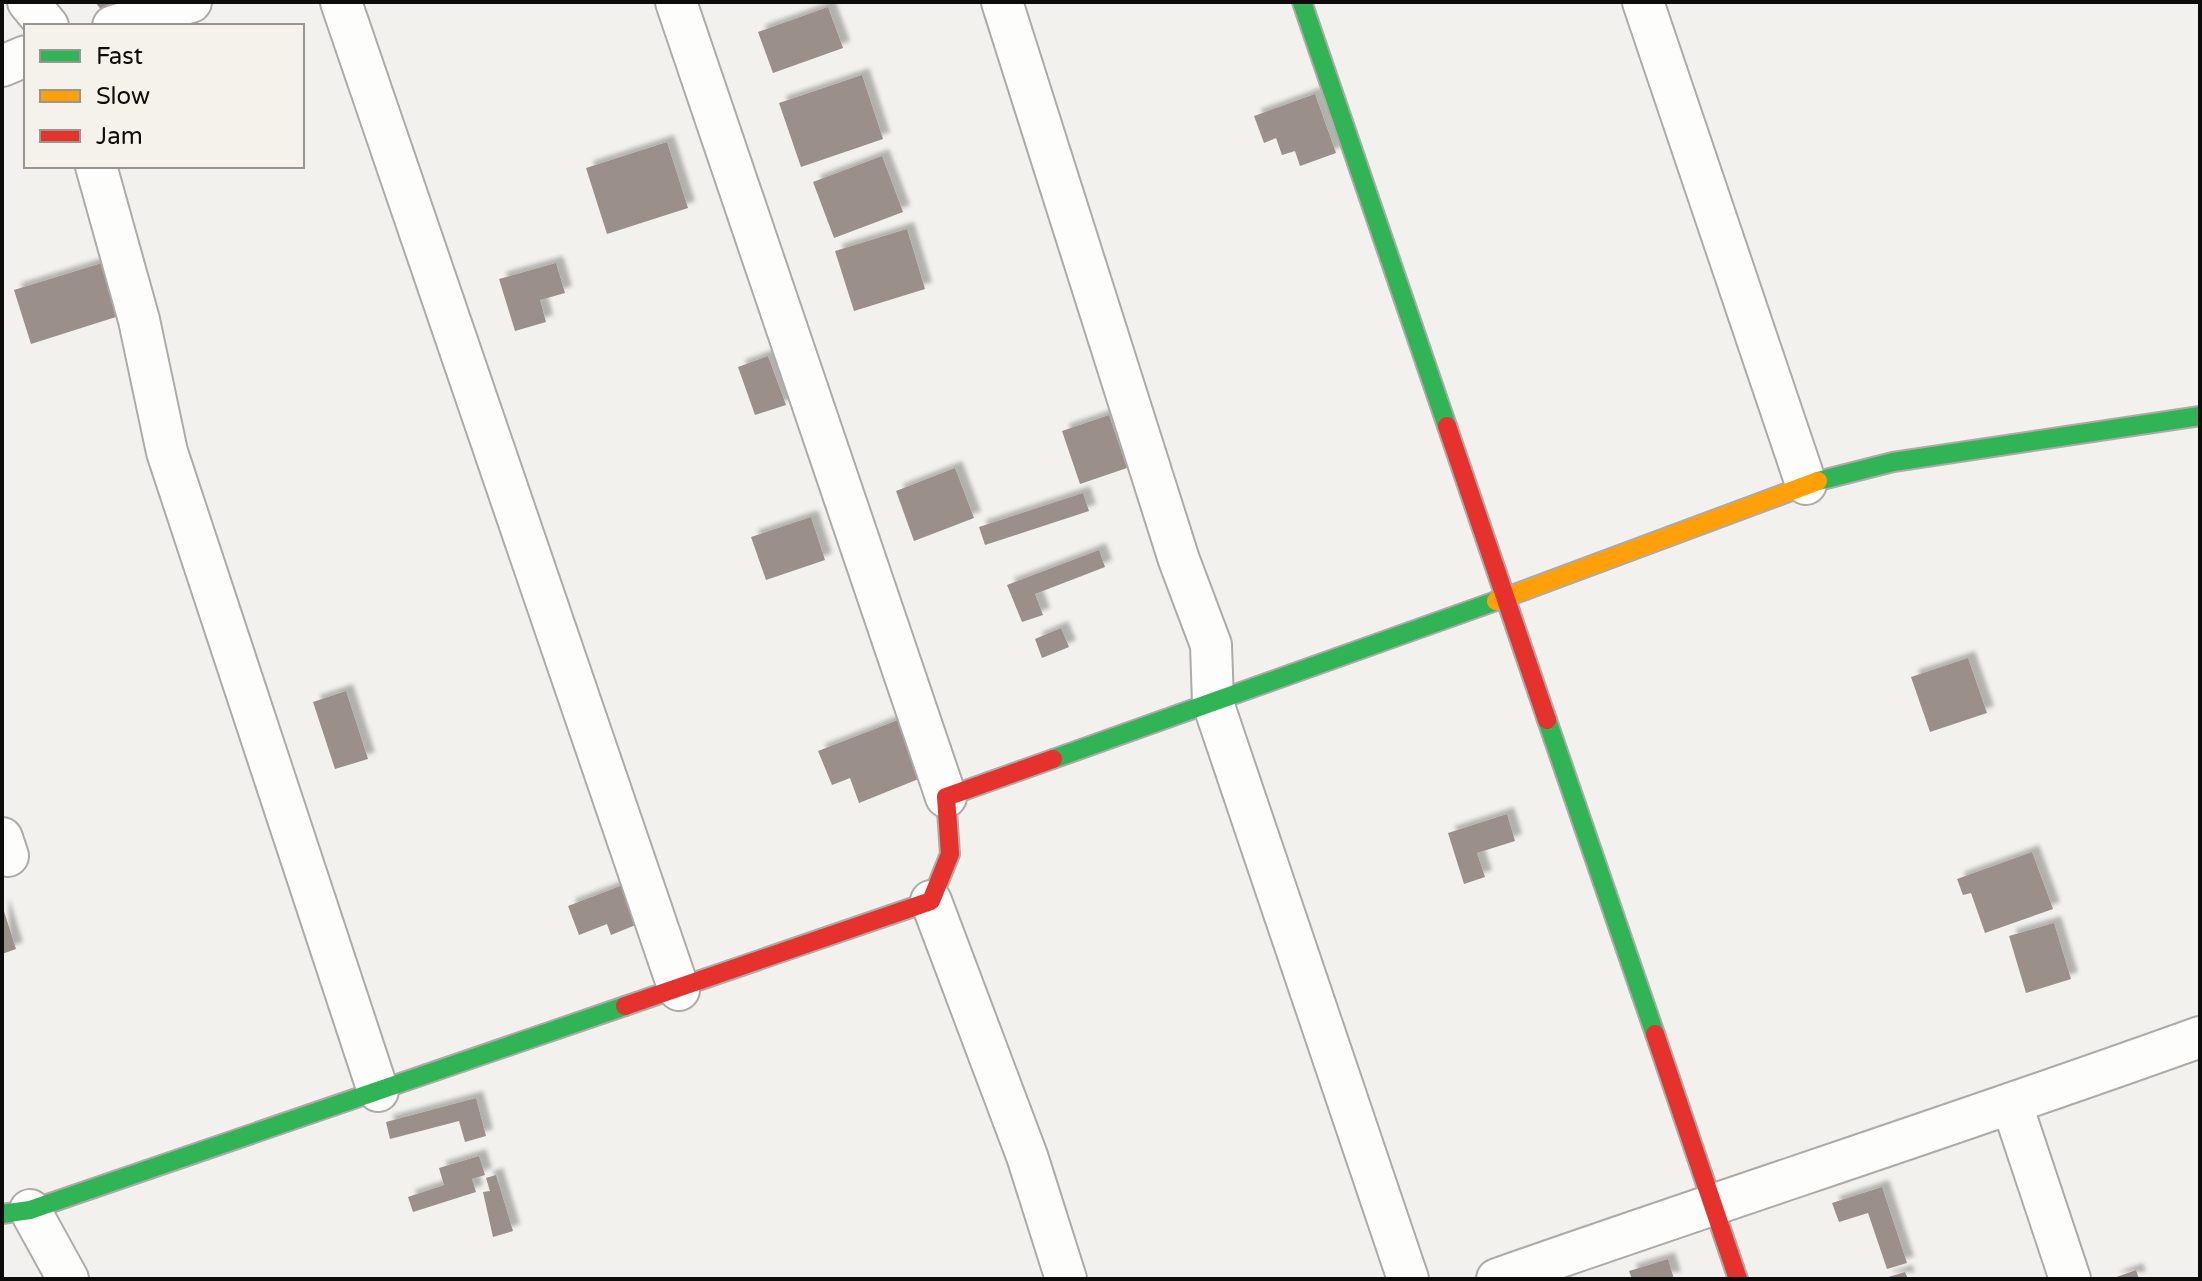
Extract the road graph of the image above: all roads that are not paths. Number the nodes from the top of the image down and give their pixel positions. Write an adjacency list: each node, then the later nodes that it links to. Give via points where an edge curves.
1 (28, 2): 8 (street)
2 (191, 2): 9 (street)
3 (341, 2): 19 (street)
4 (676, 2): 17 (street)
5 (1002, 2): 16 (street, via 1179,560 1211,645)
6 (1302, 2): 15 (street)
7 (1643, 2): 14 (street)
8 (46, 24)
9 (120, 24)
10 (24, 57): 11 (street)
11 (2, 66)
12 (97, 168): 21 (street, via 139,320 167,452)
13 (2200, 416): 14 (street, via 1893,462)
14 (1806, 484): 15 (street)
15 (1503, 599): 16 (street); 23 (street)
16 (1213, 703): 17 (street); 27 (street)
17 (946, 797): 18 (street, via 950,854)
18 (931, 901): 19 (street); 26 (street, via 1027,1156)
19 (679, 990): 21 (street)
20 (2200, 1037): 22 (street)
21 (378, 1091): 24 (street)
22 (2012, 1105): 23 (street); 30 (street)
23 (1712, 1203): 28 (street); 29 (street)
24 (16, 1212): 25 (street)
25 (68, 1279)
26 (1066, 1279)
27 (1408, 1279)
28 (1497, 1279)
29 (1738, 1279)
30 (2070, 1279)

